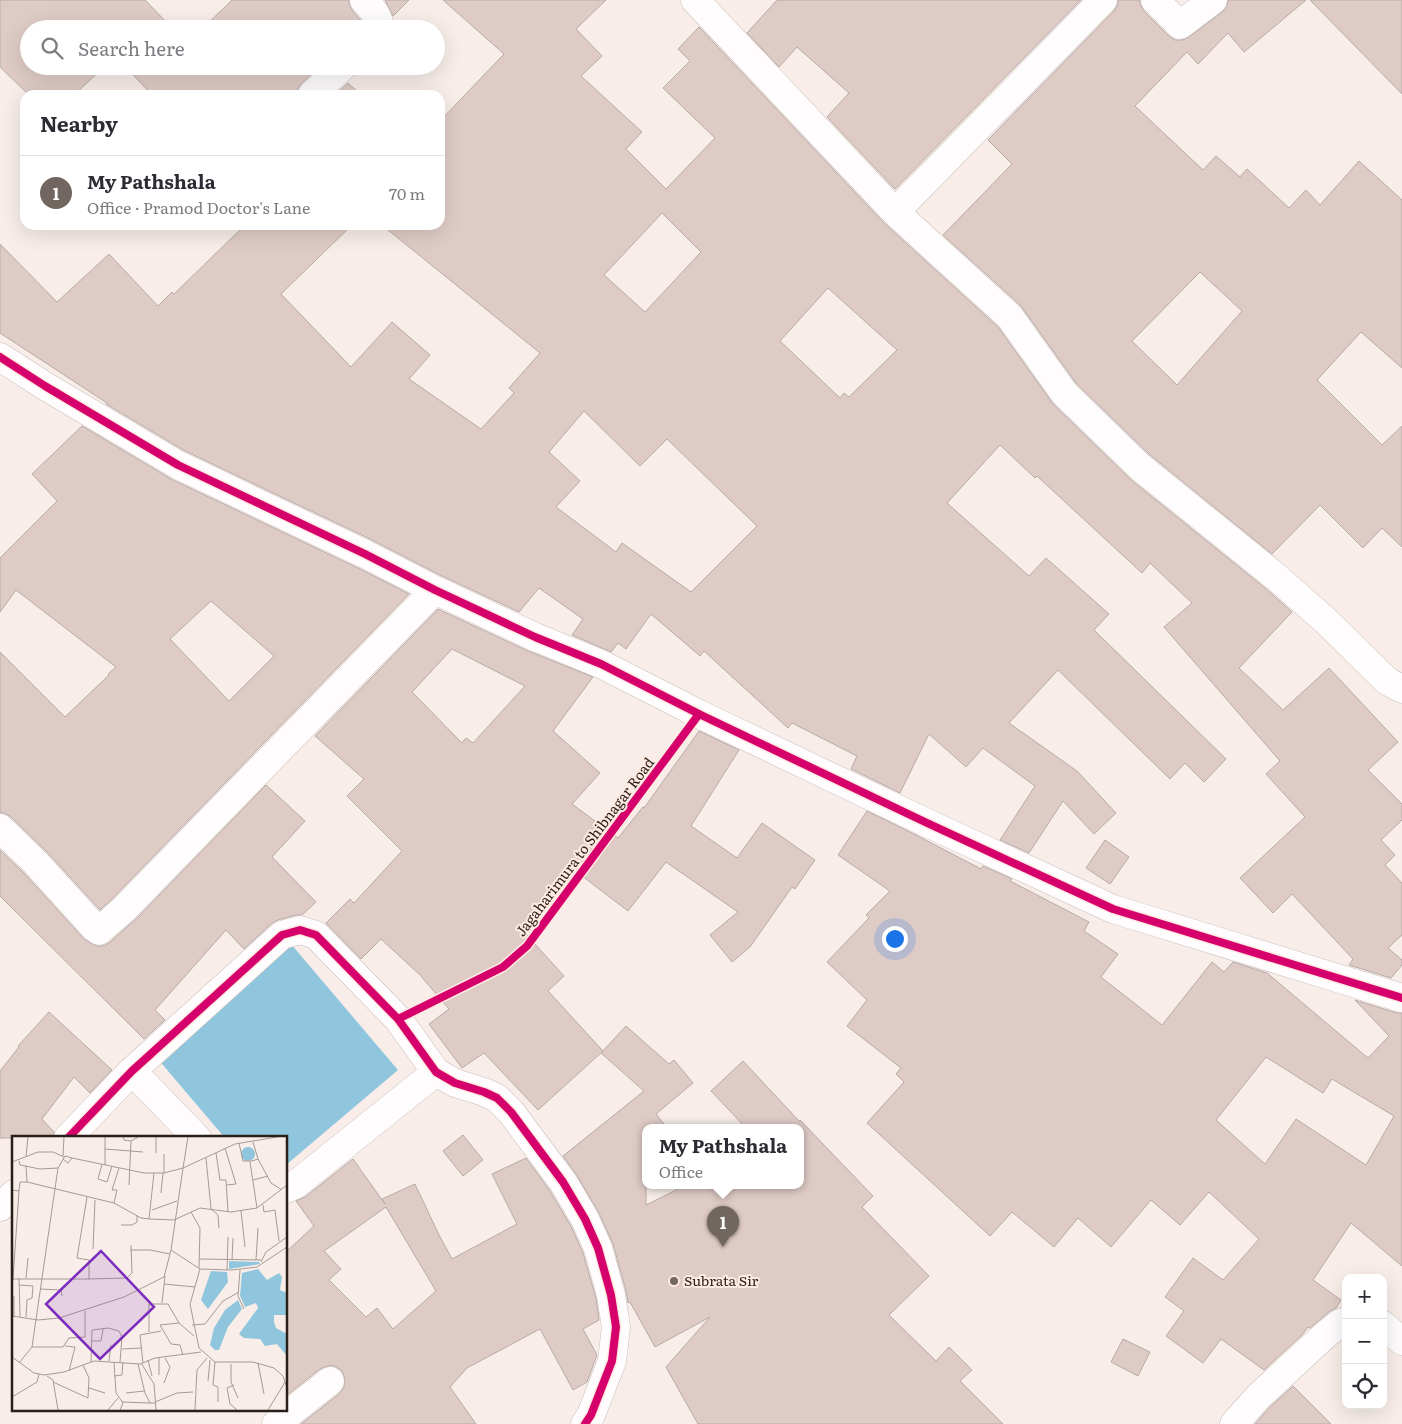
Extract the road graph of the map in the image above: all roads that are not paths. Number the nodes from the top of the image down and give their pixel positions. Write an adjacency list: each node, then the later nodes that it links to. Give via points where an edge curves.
1 (364, 0): 6 (street)
2 (695, 0): 9 (street)
3 (1103, 0): 9 (street)
4 (1155, 0): 5 (street, via 1180,25)
5 (1213, 0)
6 (378, 20)
7 (333, 75): 8 (street)
8 (317, 90)
9 (895, 212): 12 (street, via 1010,317 1064,393 1140,467 1275,576 1387,681)
10 (0, 357): 11 (street, via 178,465)
11 (435, 590): 13 (street, via 99,931); 14 (street, via 601,664 699,714 1113,909)
12 (1402, 689)
13 (0, 828)
14 (1402, 998)
15 (132, 1071): 16 (street, via 282,935 300,930 316,935 398,1019); 17 (street); 18 (street)
16 (436, 1072): 19 (street); 27 (street, via 455,1083 497,1098 512,1112 563,1182 598,1248 616,1327 612,1361)
17 (70, 1136)
18 (194, 1136)
19 (288, 1188)
20 (12, 1196): 21 (street)
21 (0, 1207)
22 (1342, 1322): 28 (street, via 1258,1397)
23 (1387, 1328): 24 (street)
24 (1402, 1341)
25 (330, 1381): 26 (street)
26 (276, 1424)
27 (586, 1424)
28 (1234, 1424)

